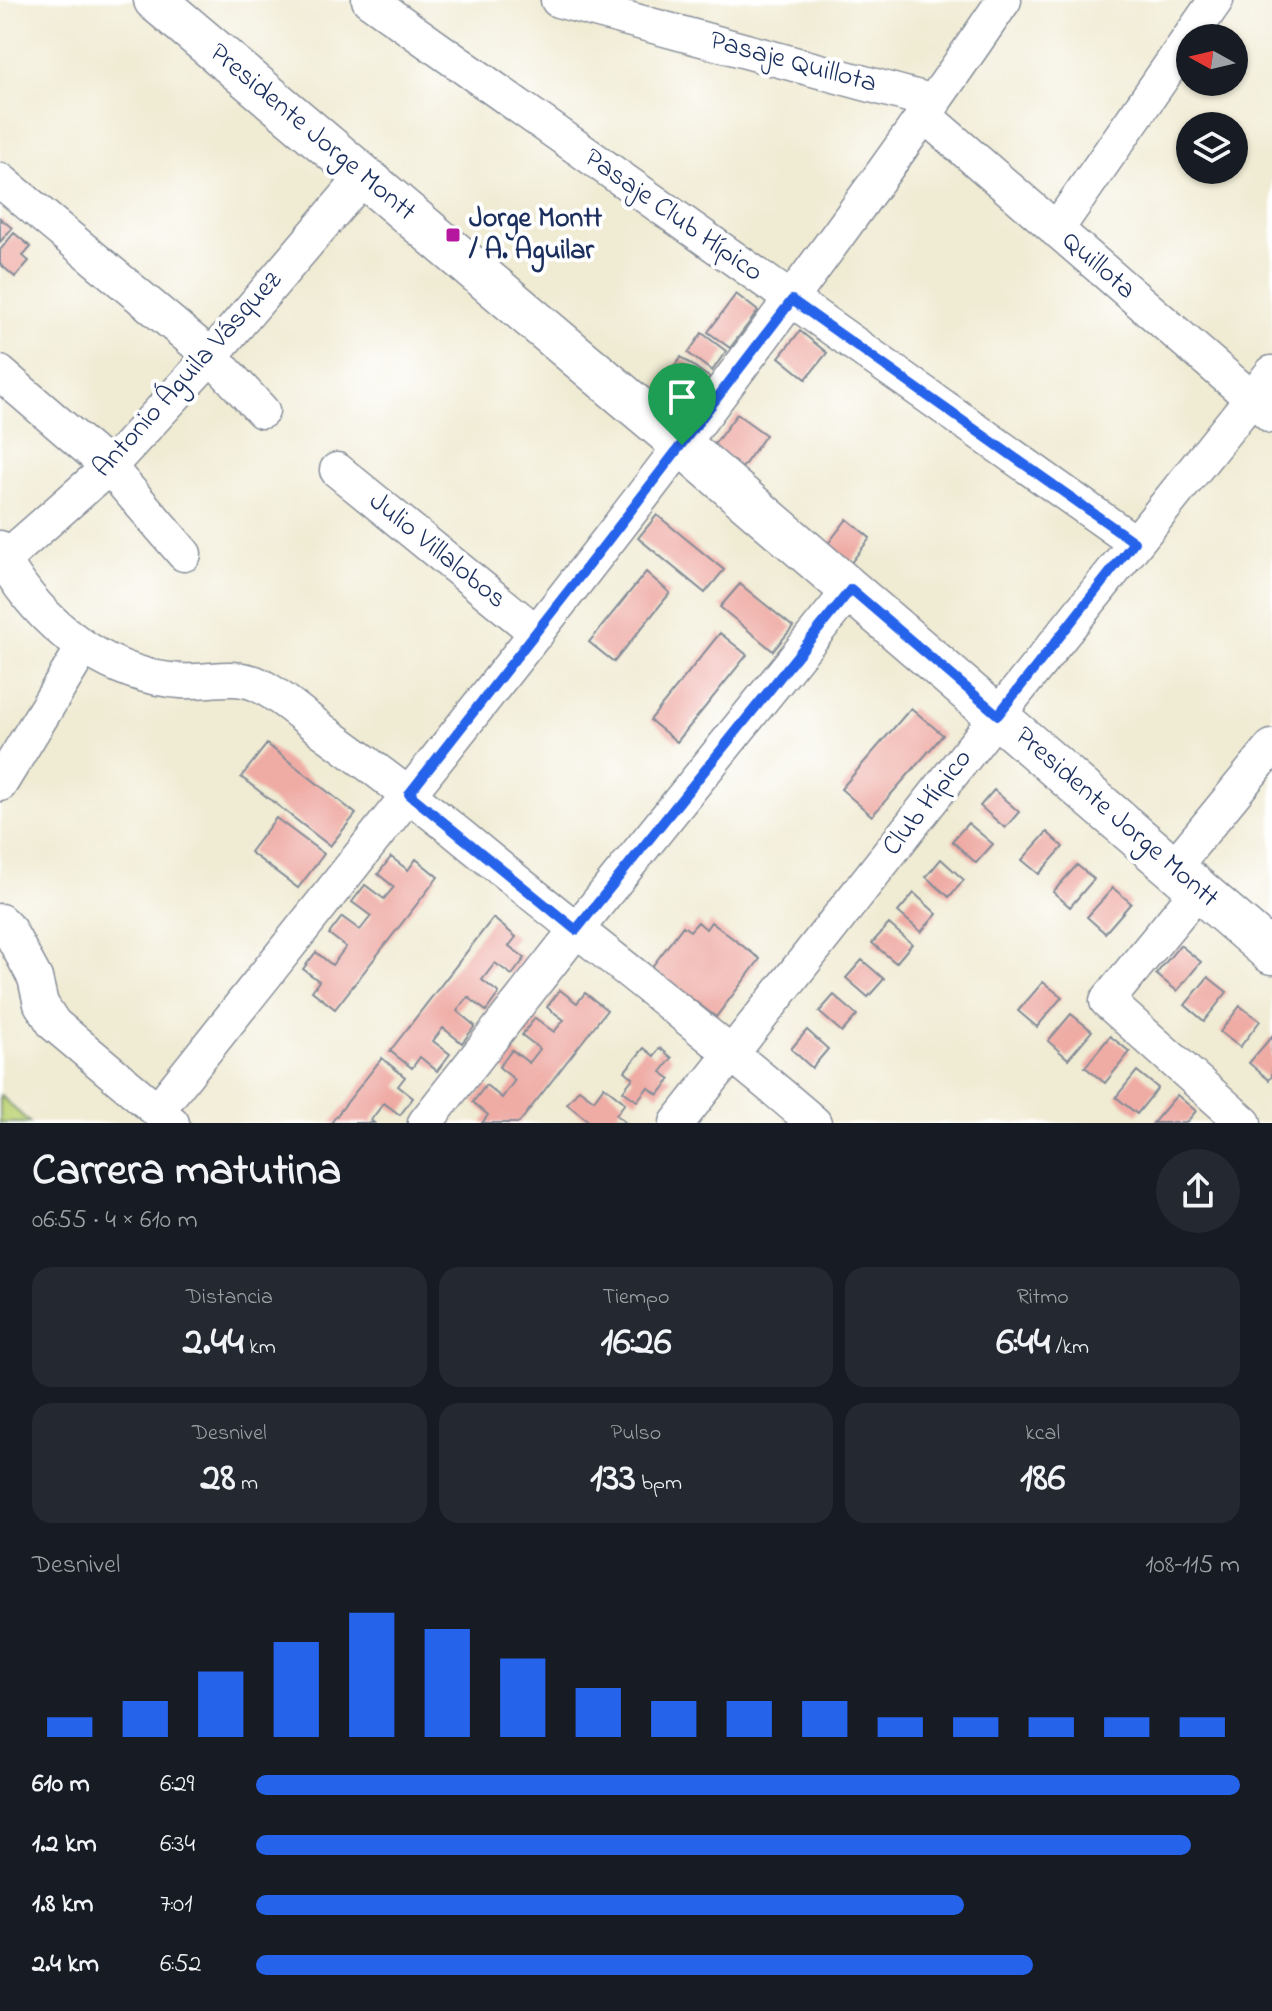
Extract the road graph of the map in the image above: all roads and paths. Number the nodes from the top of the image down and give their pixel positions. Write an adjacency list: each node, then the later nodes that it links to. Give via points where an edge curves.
1 (155, 0): 7 (main road, Presidente Jorge Montt)
2 (369, 0): 10 (street, Pasaje Club Hípico)
3 (558, 0): 6 (street, Pasaje Quillota)
4 (1004, 0): 6 (street)
5 (1216, 0): 9 (street)
6 (930, 109): 9 (street, Quillota); 10 (street)
7 (364, 176): 11 (street, Antonio Águila Vásquez); 15 (main road, Presidente Jorge Montt)
8 (0, 180): 11 (street)
9 (1056, 230): 13 (street, Quillota)
10 (792, 300): 15 (street); 18 (street, Pasaje Club Hípico)
11 (211, 356): 14 (street); 16 (street, Antonio Águila Vásquez)
12 (0, 373): 16 (street)
13 (1265, 396): 18 (street, Club Hípico)
14 (262, 411)
15 (682, 445): 21 (main road, Presidente Jorge Montt); 22 (street)
16 (109, 467): 19 (street); 20 (street, Antonio Águila Vásquez)
17 (337, 470): 22 (street, Julio Villalobos)
18 (1134, 542): 24 (street, Club Hípico)
19 (184, 554)
20 (2, 556): 23 (street, via 53,622)
21 (851, 589): 24 (main road, Presidente Jorge Montt); 30 (street)
22 (537, 633): 27 (street)
23 (83, 648): 26 (street); 27 (street, via 155,679 258,684)
24 (998, 715): 28 (main road, Presidente Jorge Montt); 32 (street, Club Hípico)
25 (1272, 747): 28 (street)
26 (0, 784)
27 (409, 794): 30 (street); 33 (street)
28 (1186, 879): 31 (main road, Presidente Jorge Montt); 37 (street, via 1107,1001)
29 (0, 921): 33 (street, via 35,978 41,1004 54,1024)
30 (576, 930): 32 (street); 34 (street)
31 (1272, 953)
32 (733, 1053): 35 (street, Club Hípico); 36 (street)
33 (165, 1117)
34 (425, 1123)
35 (677, 1123)
36 (814, 1123)
37 (1244, 1123)

